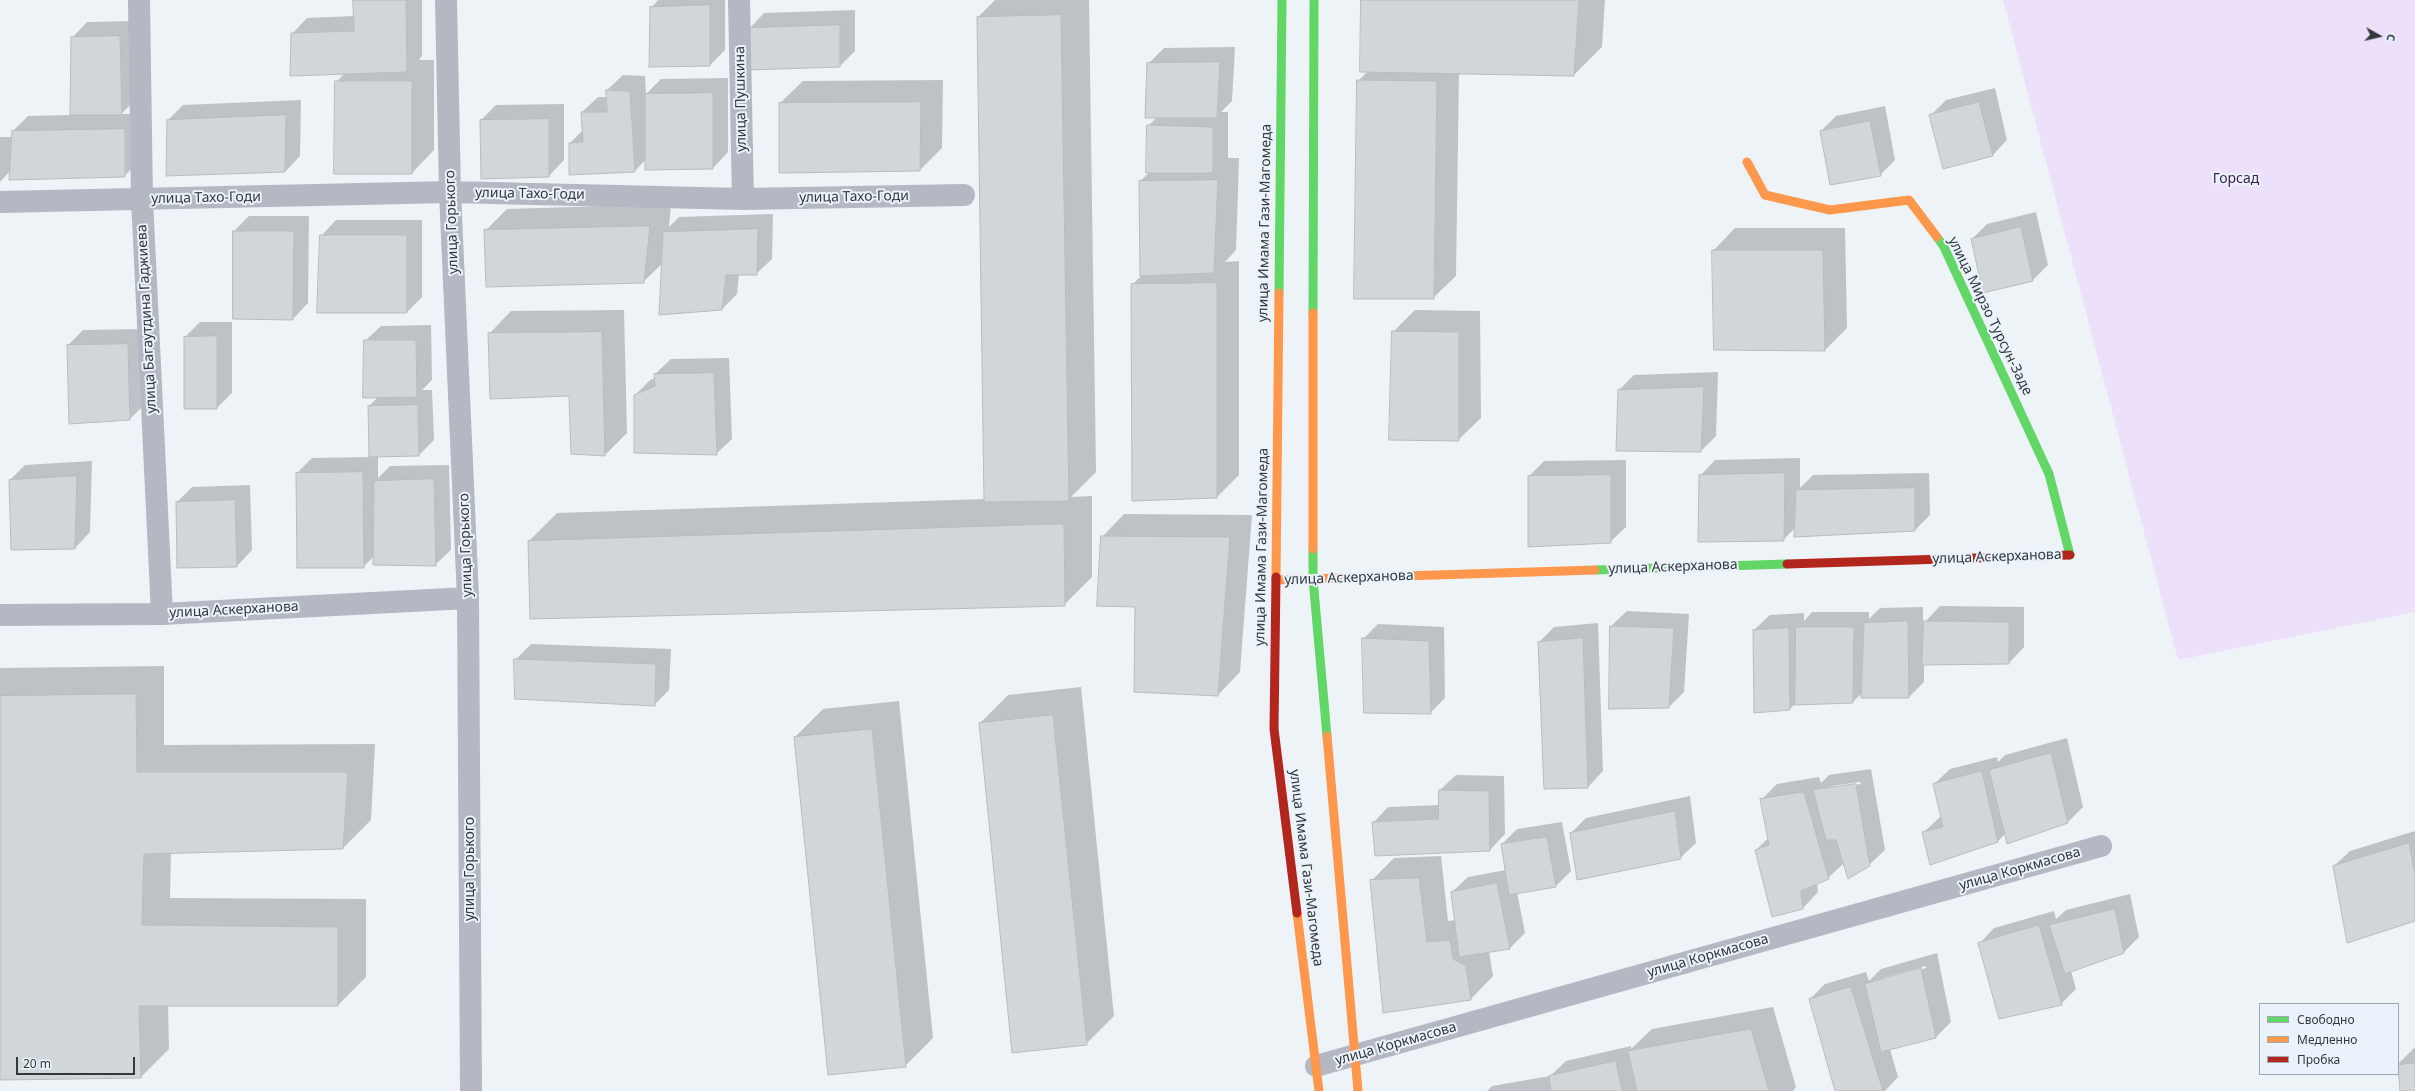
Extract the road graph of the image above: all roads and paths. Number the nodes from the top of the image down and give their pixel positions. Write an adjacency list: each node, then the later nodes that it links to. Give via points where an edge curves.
1 (139, 0): 9 (street, улица Багаутдина Гаджиева)
2 (446, 0): 7 (street, улица Горького)
3 (739, 0): 10 (street, улица Пушкина)
4 (1282, 0): 14 (main road, улица Имама Гази-Магомеда)
5 (1314, 0): 13 (main road)
6 (1747, 162): 12 (main road, улица Мирзо Турсун-Заде, via 1766,195 1830,210 1909,200 1944,247 2000,365 2049,474)
7 (450, 192): 9 (street, улица Тахо-Годи); 10 (street, улица Тахо-Годи); 15 (street, улица Горького)
8 (964, 195): 10 (street, улица Тахо-Годи)
9 (142, 199): 11 (street, улица Тахо-Годи); 16 (street, улица Багаутдина Гаджиева)
10 (743, 199)
11 (0, 202)
12 (2071, 555): 13 (main road, улица Аскерханова)
13 (1313, 579): 14 (main road, улица Аскерханова); 19 (main road)
14 (1276, 580): 20 (main road, улица Имама Гази-Магомеда, via 1274,729)
15 (468, 598): 16 (street, улица Аскерханова); 21 (street, улица Горького)
16 (162, 614): 17 (street, улица Аскерханова)
17 (0, 615)
18 (2101, 846): 19 (street, улица Коркмасова)
19 (1353, 1056): 20 (street, улица Коркмасова); 23 (main road)
20 (1316, 1066): 22 (main road, улица Имама Гази-Магомеда)
21 (471, 1091)
22 (1319, 1091)
23 (1358, 1091)

